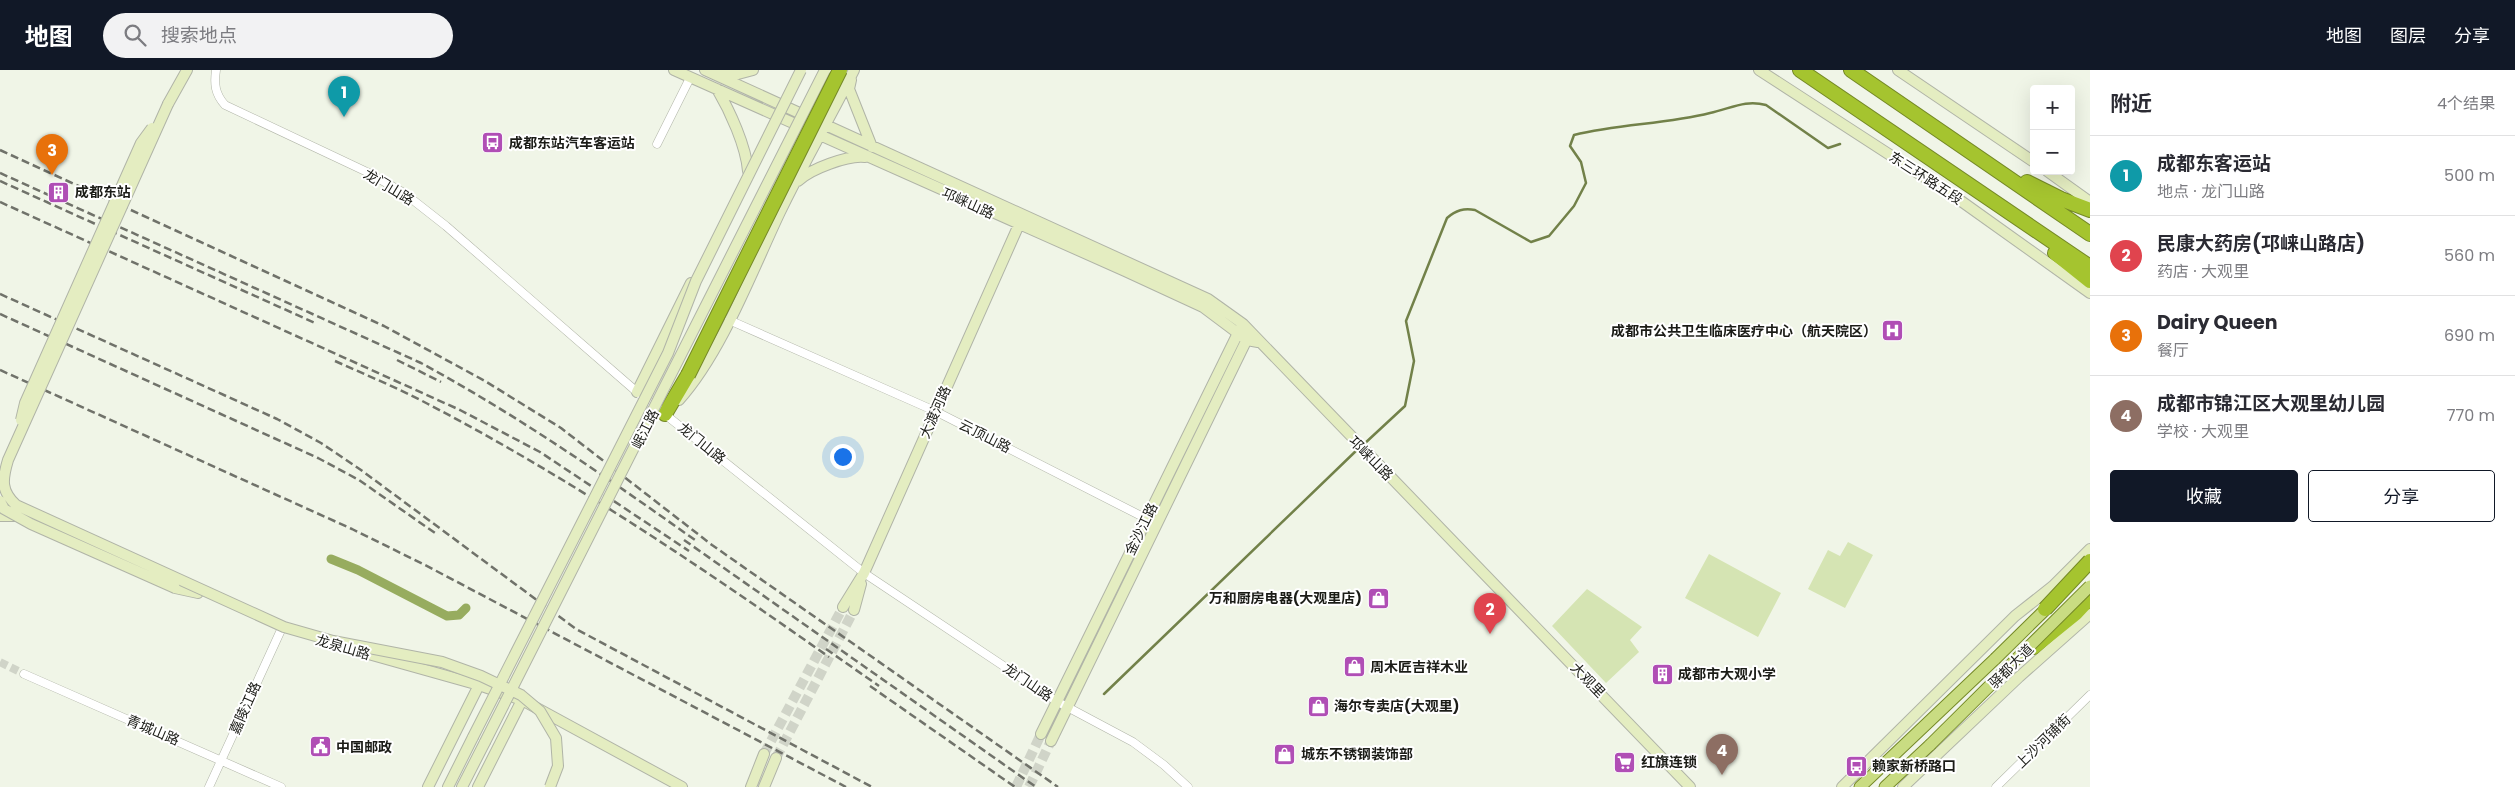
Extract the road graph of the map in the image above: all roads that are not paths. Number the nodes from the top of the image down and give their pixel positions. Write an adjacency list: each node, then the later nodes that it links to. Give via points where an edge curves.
1 (187, 70): 41 (street, bridge, via 168,104)
2 (216, 70): 38 (street, 龙门山路, via 215,88 225,105 367,172 404,193)
3 (674, 70): 13 (street, 邛崃山路)
4 (705, 70): 5 (street, via 738,74); 15 (street, 邛崃山路)
5 (753, 70)
6 (800, 70): 15 (street); 78 (street, 岷江路, bridge, via 696,281 668,353)
7 (825, 70): 74 (street, 岷江路, bridge)
8 (1759, 70): 35 (street, 东三环路五段, via 1961,201)
9 (1800, 70): 24 (highway, 东三环路五段)
10 (1851, 70): 19 (highway)
11 (1898, 70): 21 (street)
12 (848, 72): 16 (street); 18 (street, via 849,89); 40 (highway, bridge)
13 (690, 78): 14 (street, 邛崃山路); 17 (street)
14 (717, 89): 15 (street, 邛崃山路); 22 (street, via 747,157)
15 (778, 110): 16 (street, 邛崃山路); 22 (street)
16 (822, 130): 18 (street, 邛崃山路); 20 (street, 邛崃山路); 25 (street)
17 (656, 144)
18 (872, 147): 29 (street, 邛崃山路)
19 (1969, 151): 26 (highway); 32 (highway)
20 (868, 158): 25 (street, via 856,156 806,174); 31 (street, 邛崃山路)
21 (2030, 159)
22 (748, 171): 38 (street)
23 (2053, 175): 27 (street)
24 (1964, 181): 33 (highway, 东三环路五段); 34 (highway)
25 (792, 187): 36 (street)
26 (2061, 199): 28 (highway); 30 (highway)
27 (2090, 202)
28 (2090, 210)
29 (1023, 215): 31 (street, 大渡河路); 37 (street, 邛崃山路, via 1208,298)
30 (2090, 218)
31 (1018, 225): 37 (street, 邛崃山路, via 1203,307); 39 (street, 大渡河路)
32 (2090, 234)
33 (2090, 267)
34 (2090, 281)
35 (2090, 293)
36 (729, 320): 39 (street, 云顶山路); 40 (street, via 696,381)
37 (1245, 332): 45 (street, 金沙江路); 46 (street, 金沙江路); 52 (street, 邛崃山路)
38 (637, 392): 40 (street, 龙门山路)
39 (935, 411): 45 (street, 云顶山路); 51 (street, 大渡河路)
40 (666, 414): 51 (street, 龙门山路)
41 (8, 460): 42 (street, bridge); 80 (street, bridge, via 4,491 16,505 40,516 284,627 333,641 442,662 521,695 540,711 556,738 558,766)
42 (0, 477)
43 (0, 500): 55 (street, bridge, via 4,508 31,524 175,588)
44 (0, 516): 55 (street, 龙泉山路, via 20,516)
45 (1146, 518): 46 (street, 云顶山路); 67 (street, 金沙江路)
46 (1156, 523): 68 (street, 金沙江路)
47 (2090, 549): 50 (street)
48 (2090, 561): 58 (highway, bridge)
49 (2090, 569): 58 (main road, 驿都大道, bridge)
50 (2068, 570): 54 (street); 86 (street, via 2015,616)
51 (864, 573): 57 (street, 大渡河路); 59 (street); 67 (street, 龙门山路)
52 (1485, 573): 85 (street, 大观里)
53 (2090, 586): 62 (main road, 驿都大道, bridge)
54 (2090, 591)
55 (198, 593): 61 (street, 龙泉山路)
56 (2090, 598): 62 (highway, bridge)
57 (843, 607)
58 (2045, 609): 87 (main road, 驿都大道, bridge)
59 (854, 610)
60 (2090, 614): 89 (street)
61 (281, 630): 64 (street, 龙泉山路); 73 (street, 嘉陵江路)
62 (2012, 665): 88 (main road, 驿都大道, bridge)
63 (24, 674): 73 (street, 青城山路)
64 (478, 685): 66 (street, 龙泉山路); 77 (street)
65 (2090, 695): 90 (street, 上沙河铺街)
66 (522, 700): 79 (street); 81 (street, 龙泉山路)
67 (1056, 701): 68 (street, 龙门山路); 69 (street, 金沙江路)
68 (1066, 707): 70 (street, 金沙江路); 84 (street, 龙门山路, via 1133,742)
69 (1041, 734)
70 (1051, 741)
71 (764, 754): 82 (street)
72 (776, 758): 83 (street)
73 (222, 760): 75 (street, 嘉陵江路); 76 (street, 青城山路)
74 (463, 786)
75 (209, 787)
76 (281, 787)
77 (428, 787)
78 (448, 787)
79 (478, 787)
80 (550, 787)
81 (682, 787)
82 (751, 787)
83 (764, 787)
84 (1188, 787)
85 (1690, 787)
86 (1842, 787)
87 (1860, 787)
88 (1885, 787)
89 (1903, 787)
90 (1996, 787)

